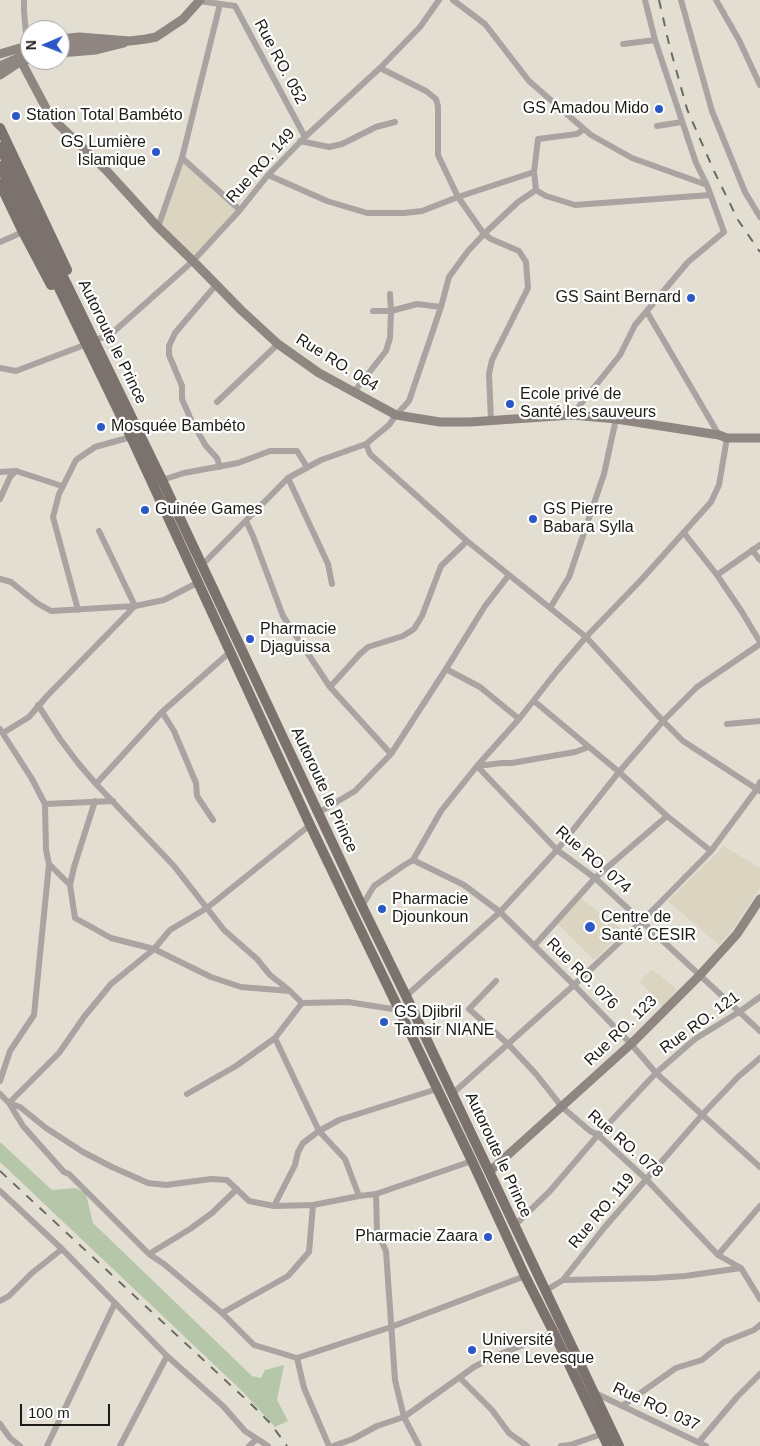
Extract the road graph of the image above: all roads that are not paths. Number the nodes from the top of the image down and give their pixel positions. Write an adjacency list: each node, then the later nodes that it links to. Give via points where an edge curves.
1 (24, 0): 9 (street)
2 (439, 0): 20 (street, Rue RO. 149, via 420,27)
3 (453, 0): 28 (street, via 485,24 529,81)
4 (644, 0): 11 (street)
5 (681, 0): 41 (street, via 712,112)
6 (716, 0): 23 (street)
7 (200, 1): 8 (street, Rue RO. 052); 12 (street, via 183,19 156,37)
8 (220, 4): 29 (street, Rue RO. 052, via 235,6); 31 (street)
9 (25, 20)
10 (70, 38): 12 (street)
11 (655, 40): 13 (street); 25 (street)
12 (130, 41): 14 (street); 16 (street, via 96,50)
13 (623, 44)
14 (70, 46)
15 (20, 50): 17 (street)
16 (70, 52)
17 (0, 54)
18 (20, 56): 22 (street)
19 (20, 63): 22 (street)
20 (380, 68): 29 (street, Rue RO. 149); 39 (street, via 436,99 438,155)
21 (30, 70): 42 (street, Rue RO. 064, via 47,110 57,123)
22 (1, 73)
23 (760, 85)
24 (395, 122): 29 (street, via 329,147)
25 (682, 122): 26 (street); 36 (street)
26 (657, 126)
27 (0, 128): 53 (main road, via 61,256)
28 (584, 129): 33 (street, via 577,134 538,139); 36 (street, via 632,158)
29 (302, 139): 34 (street, Rue RO. 149)
30 (0, 147): 43 (main road, Autoroute le Prince)
31 (182, 158): 40 (street); 42 (street)
32 (0, 166): 43 (main road, Autoroute le Prince)
33 (534, 172): 37 (street); 39 (street)
34 (268, 175): 39 (street, via 327,201 367,213 422,211); 40 (street, Rue RO. 149)
35 (0, 184): 43 (main road)
36 (707, 185): 38 (street)
37 (536, 190): 38 (street, via 575,205); 44 (street)
38 (710, 195): 52 (street, via 724,232 688,262)
39 (458, 197): 44 (street)
40 (240, 210): 46 (street, Rue RO. 149)
41 (760, 217)
42 (158, 227): 46 (street, Rue RO. 064)
43 (32, 231): 45 (street); 53 (main road, Autoroute le Prince); 53 (main road, via 63,306)
44 (484, 234): 49 (street, via 449,277); 61 (street, via 520,251 526,262 528,288 492,360 489,374)
45 (0, 242)
46 (193, 261): 47 (street, Rue RO. 064); 53 (street, Rue RO. 149, via 110,335)
47 (216, 285): 54 (street, Rue RO. 064); 66 (street, via 175,333 168,355 182,386 182,399 192,422)
48 (390, 294): 51 (street)
49 (441, 307): 51 (street, via 417,304); 58 (street, via 408,401)
50 (373, 311): 51 (street)
51 (391, 311): 56 (street, via 386,351)
52 (646, 312): 59 (street, via 635,325 620,356); 62 (street)
53 (91, 342): 55 (street, Rue RO. 149, via 16,371); 63 (main road, Autoroute le Prince); 71 (main road, Autoroute le Prince)
54 (278, 344): 56 (street, Rue RO. 064, via 319,373); 57 (street)
55 (0, 368)
56 (354, 392): 58 (street, Rue RO. 064)
57 (217, 402)
58 (396, 415): 61 (street, Rue RO. 064, via 440,422); 65 (street)
59 (572, 415): 60 (street, Rue RO. 064); 61 (street, Rue RO. 064)
60 (616, 418): 62 (street, Rue RO. 064); 88 (street, via 604,474 569,577)
61 (491, 421)
62 (723, 436): 64 (street, Rue RO. 064); 76 (street, via 719,484 711,502)
63 (131, 437): 72 (street, via 96,446 76,460); 85 (main road, Autoroute le Prince)
64 (760, 438)
65 (366, 444): 67 (street, via 320,460); 77 (street, via 370,454)
66 (220, 467): 67 (street, via 270,451 297,451); 71 (street)
67 (307, 468): 70 (street)
68 (16, 471): 69 (street); 72 (street); 73 (street)
69 (0, 472)
70 (288, 478): 74 (street); 86 (street, via 328,564)
71 (162, 480): 81 (main road, Autoroute le Prince)
72 (62, 486): 89 (street, via 53,517)
73 (0, 499)
74 (246, 521): 81 (street); 94 (street, via 283,616)
75 (98, 531): 87 (street)
76 (684, 533): 83 (street); 90 (street)
77 (467, 541): 82 (street); 94 (street, via 441,566 414,629 403,636 368,647)
78 (760, 545): 79 (street)
79 (752, 550): 80 (street); 83 (street)
80 (760, 560)
81 (202, 565): 113 (main road, Autoroute le Prince)
82 (509, 574): 88 (street); 93 (street)
83 (717, 575): 91 (street)
84 (0, 579): 89 (street, via 11,582 52,611)
85 (198, 583): 87 (street, via 164,600); 92 (main road, Autoroute le Prince)
86 (332, 584)
87 (135, 606): 89 (street); 96 (street)
88 (550, 608): 90 (street)
89 (78, 610)
90 (586, 637): 95 (street); 99 (street)
91 (760, 643): 99 (street, via 696,687)
92 (230, 652): 97 (street); 116 (main road, Autoroute le Prince)
93 (446, 669): 98 (street, via 480,687); 104 (street)
94 (330, 687): 104 (street)
95 (534, 701): 98 (street); 103 (street)
96 (38, 705): 102 (street, via 29,717); 108 (street)
97 (162, 712): 108 (street); 115 (street, via 174,731 196,783 197,796)
98 (519, 719): 105 (street)
99 (663, 721): 106 (street); 109 (street, via 683,741)
100 (760, 721): 101 (street)
101 (727, 724)
102 (2, 731): 112 (street)
103 (590, 747): 105 (street, via 512,763); 106 (street)
104 (390, 754): 113 (street, via 355,791)
105 (477, 766): 117 (street, Rue RO. 074); 119 (street, via 441,811)
106 (619, 772): 114 (street); 117 (street)
107 (760, 782): 109 (street)
108 (96, 784): 111 (street)
109 (758, 790): 118 (street)
110 (95, 801): 111 (street); 112 (street); 122 (street)
111 (113, 801): 125 (street, via 174,866)
112 (45, 804): 120 (street)
113 (318, 813): 124 (main road, Autoroute le Prince)
114 (667, 816): 118 (street); 121 (street)
115 (213, 820)
116 (310, 825): 125 (street); 137 (main road, Autoroute le Prince)
117 (557, 850): 121 (street, Rue RO. 074); 126 (street)
118 (712, 851): 127 (street)
119 (413, 860): 124 (street, via 374,886); 126 (street, Rue RO. 076, via 464,885)
120 (49, 864): 122 (street); 145 (street, via 34,1014 10,1051)
121 (595, 878): 127 (street, Rue RO. 074); 128 (street)
122 (70, 885): 129 (street, via 75,918 111,938)
123 (760, 900): 130 (street, Rue RO. 123, via 737,934)
124 (362, 906): 134 (main road, Autoroute le Prince)
125 (207, 908): 129 (street, via 170,930); 133 (street, via 224,930)
126 (500, 912): 128 (street, Rue RO. 076); 134 (street)
127 (642, 921): 130 (street, Rue RO. 074); 132 (street)
128 (534, 946): 132 (street, Rue RO. 076)
129 (154, 949): 133 (street, via 211,977 241,987); 150 (street, via 111,984 59,1053)
130 (700, 976): 138 (street, Rue RO. 074); 142 (street, Rue RO. 123)
131 (496, 981): 141 (street, Rue RO. 078, via 469,1009)
132 (574, 985): 141 (street); 142 (street, Rue RO. 076)
133 (290, 991): 136 (street)
134 (406, 996): 149 (main road, Autoroute le Prince)
135 (760, 997): 138 (street, Rue RO. 121)
136 (302, 1002): 137 (street, via 348,1002); 140 (street)
137 (399, 1010): 146 (main road, Autoroute le Prince)
138 (740, 1012): 139 (street, Rue RO. 074); 144 (street, Rue RO. 121, via 695,1039)
139 (760, 1030)
140 (276, 1038): 148 (street); 153 (street)
141 (508, 1044): 149 (street); 151 (street, Rue RO. 078)
142 (631, 1044): 144 (street, Rue RO. 076); 151 (street, Rue RO. 123)
143 (760, 1058): 152 (street, Rue RO. 119)
144 (656, 1073): 152 (street, Rue RO. 076); 154 (street, Rue RO. 121)
145 (0, 1081)
146 (437, 1089): 153 (street, via 339,1120); 155 (main road, Autoroute le Prince)
147 (0, 1094): 150 (street)
148 (187, 1094)
149 (452, 1094): 157 (main road, Autoroute le Prince)
150 (9, 1103): 159 (street, via 20,1107 83,1152 148,1183 166,1185 227,1180); 168 (street, via 23,1126 64,1172)
151 (562, 1107): 154 (street, Rue RO. 078); 157 (street, Rue RO. 123)
152 (702, 1115): 156 (street, Rue RO. 076); 158 (street, Rue RO. 119)
153 (319, 1131): 162 (street, via 344,1159); 164 (street, via 298,1152 295,1165)
154 (598, 1135): 158 (street, Rue RO. 078); 166 (street, Rue RO. 121, via 550,1191)
155 (472, 1161): 161 (street); 171 (main road, Autoroute le Prince)
156 (760, 1167)
157 (489, 1172): 166 (main road, Autoroute le Prince)
158 (646, 1179): 169 (street, Rue RO. 078); 172 (street, Rue RO. 119)
159 (237, 1189): 164 (street, via 249,1201); 168 (street, via 212,1213)
160 (0, 1191): 167 (street)
161 (376, 1194): 162 (street); 179 (street, via 377,1232 386,1251)
162 (358, 1196): 163 (street)
163 (313, 1205): 164 (street); 177 (street, via 309,1252 288,1276)
164 (274, 1206)
165 (760, 1206): 169 (street)
166 (514, 1226): 173 (main road, Autoroute le Prince)
167 (62, 1249): 175 (street); 176 (street)
168 (149, 1254): 177 (street)
169 (718, 1255): 170 (street, Rue RO. 078)
170 (742, 1268): 172 (street, via 656,1278); 174 (street)
171 (525, 1276): 179 (street); 180 (main road, Autoroute le Prince)
172 (563, 1280): 173 (street, Rue RO. 119)
173 (545, 1291): 185 (main road, Autoroute le Prince)
174 (760, 1299)
175 (0, 1301)
176 (115, 1303): 181 (street); 193 (street)
177 (222, 1313): 182 (street, via 254,1345)
178 (760, 1325): 186 (street, via 724,1342 702,1360 676,1368)
179 (391, 1327): 182 (street); 187 (street, via 396,1380)
180 (554, 1333): 184 (street, via 495,1356); 189 (main road, Autoroute le Prince)
181 (167, 1356): 190 (street); 194 (street)
182 (297, 1358): 197 (street, via 304,1388)
183 (760, 1374): 191 (street)
184 (460, 1378): 187 (street); 199 (street, via 492,1410 509,1433)
185 (593, 1392): 186 (street, Rue RO. 037); 202 (main road, Autoroute le Prince)
186 (622, 1406): 191 (street, Rue RO. 037)
187 (404, 1418): 197 (street); 198 (street)
188 (0, 1424): 192 (street)
189 (602, 1434): 200 (street); 201 (main road, Autoroute le Prince)
190 (257, 1439): 195 (street); 196 (street)
191 (699, 1442): 203 (street, Rue RO. 037)
192 (20, 1446)
193 (47, 1446)
194 (120, 1446)
195 (249, 1446)
196 (268, 1446)
197 (331, 1446)
198 (419, 1446)
199 (527, 1446)
200 (561, 1446)
201 (608, 1446)
202 (619, 1446)
203 (706, 1446)

